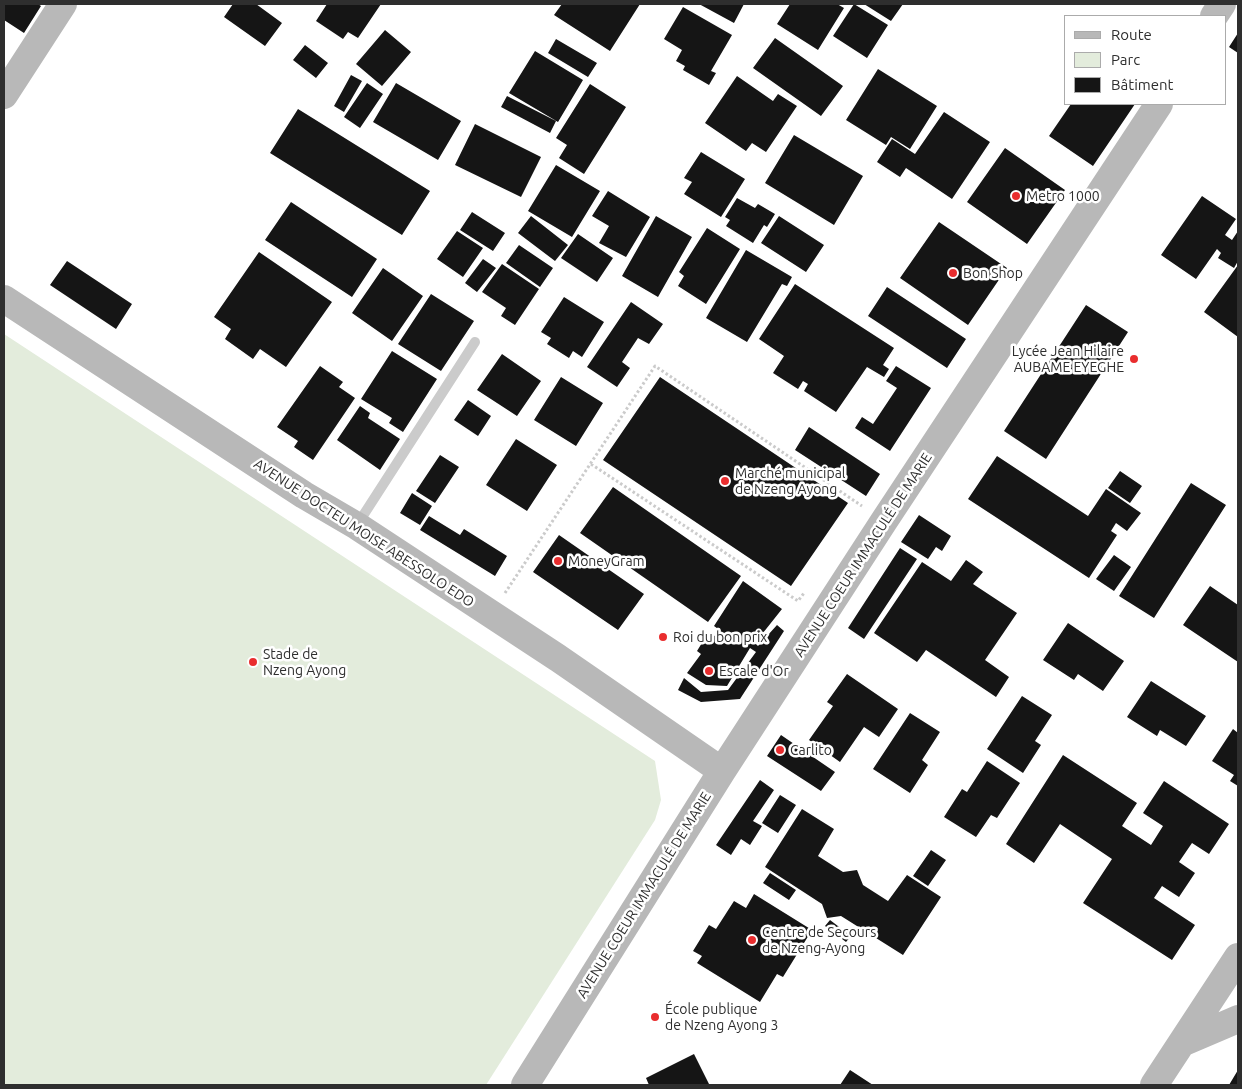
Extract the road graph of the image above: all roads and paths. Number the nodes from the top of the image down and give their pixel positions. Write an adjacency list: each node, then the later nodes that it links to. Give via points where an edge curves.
1 (63, 4): 4 (main road)
2 (1222, 4): 3 (main road)
3 (1215, 15)
4 (4, 95)
5 (1158, 105): 11 (main road, AVENUE COEUR IMMACULÉ DE MARIE)
6 (4, 299): 12 (main road, AVENUE DOCTEU MOISE ABESSOLO EDO, via 296,490)
7 (476, 342): 12 (lane)
8 (590, 464): 9 (path, via 655,366); 13 (path, via 798,601); 14 (path)
9 (861, 505): 10 (path); 11 (path)
10 (856, 513)
11 (884, 521): 15 (main road, AVENUE COEUR IMMACULÉ DE MARIE)
12 (357, 526): 14 (main road, AVENUE DOCTEU MOISE ABESSOLO EDO)
13 (808, 585)
14 (491, 614): 15 (main road, AVENUE DOCTEU MOISE ABESSOLO EDO)
15 (722, 771): 19 (main road, AVENUE COEUR IMMACULÉ DE MARIE)
16 (1238, 957): 18 (main road)
17 (1238, 1019): 18 (main road)
18 (1182, 1043): 20 (main road)
19 (525, 1085)
20 (1154, 1085)

